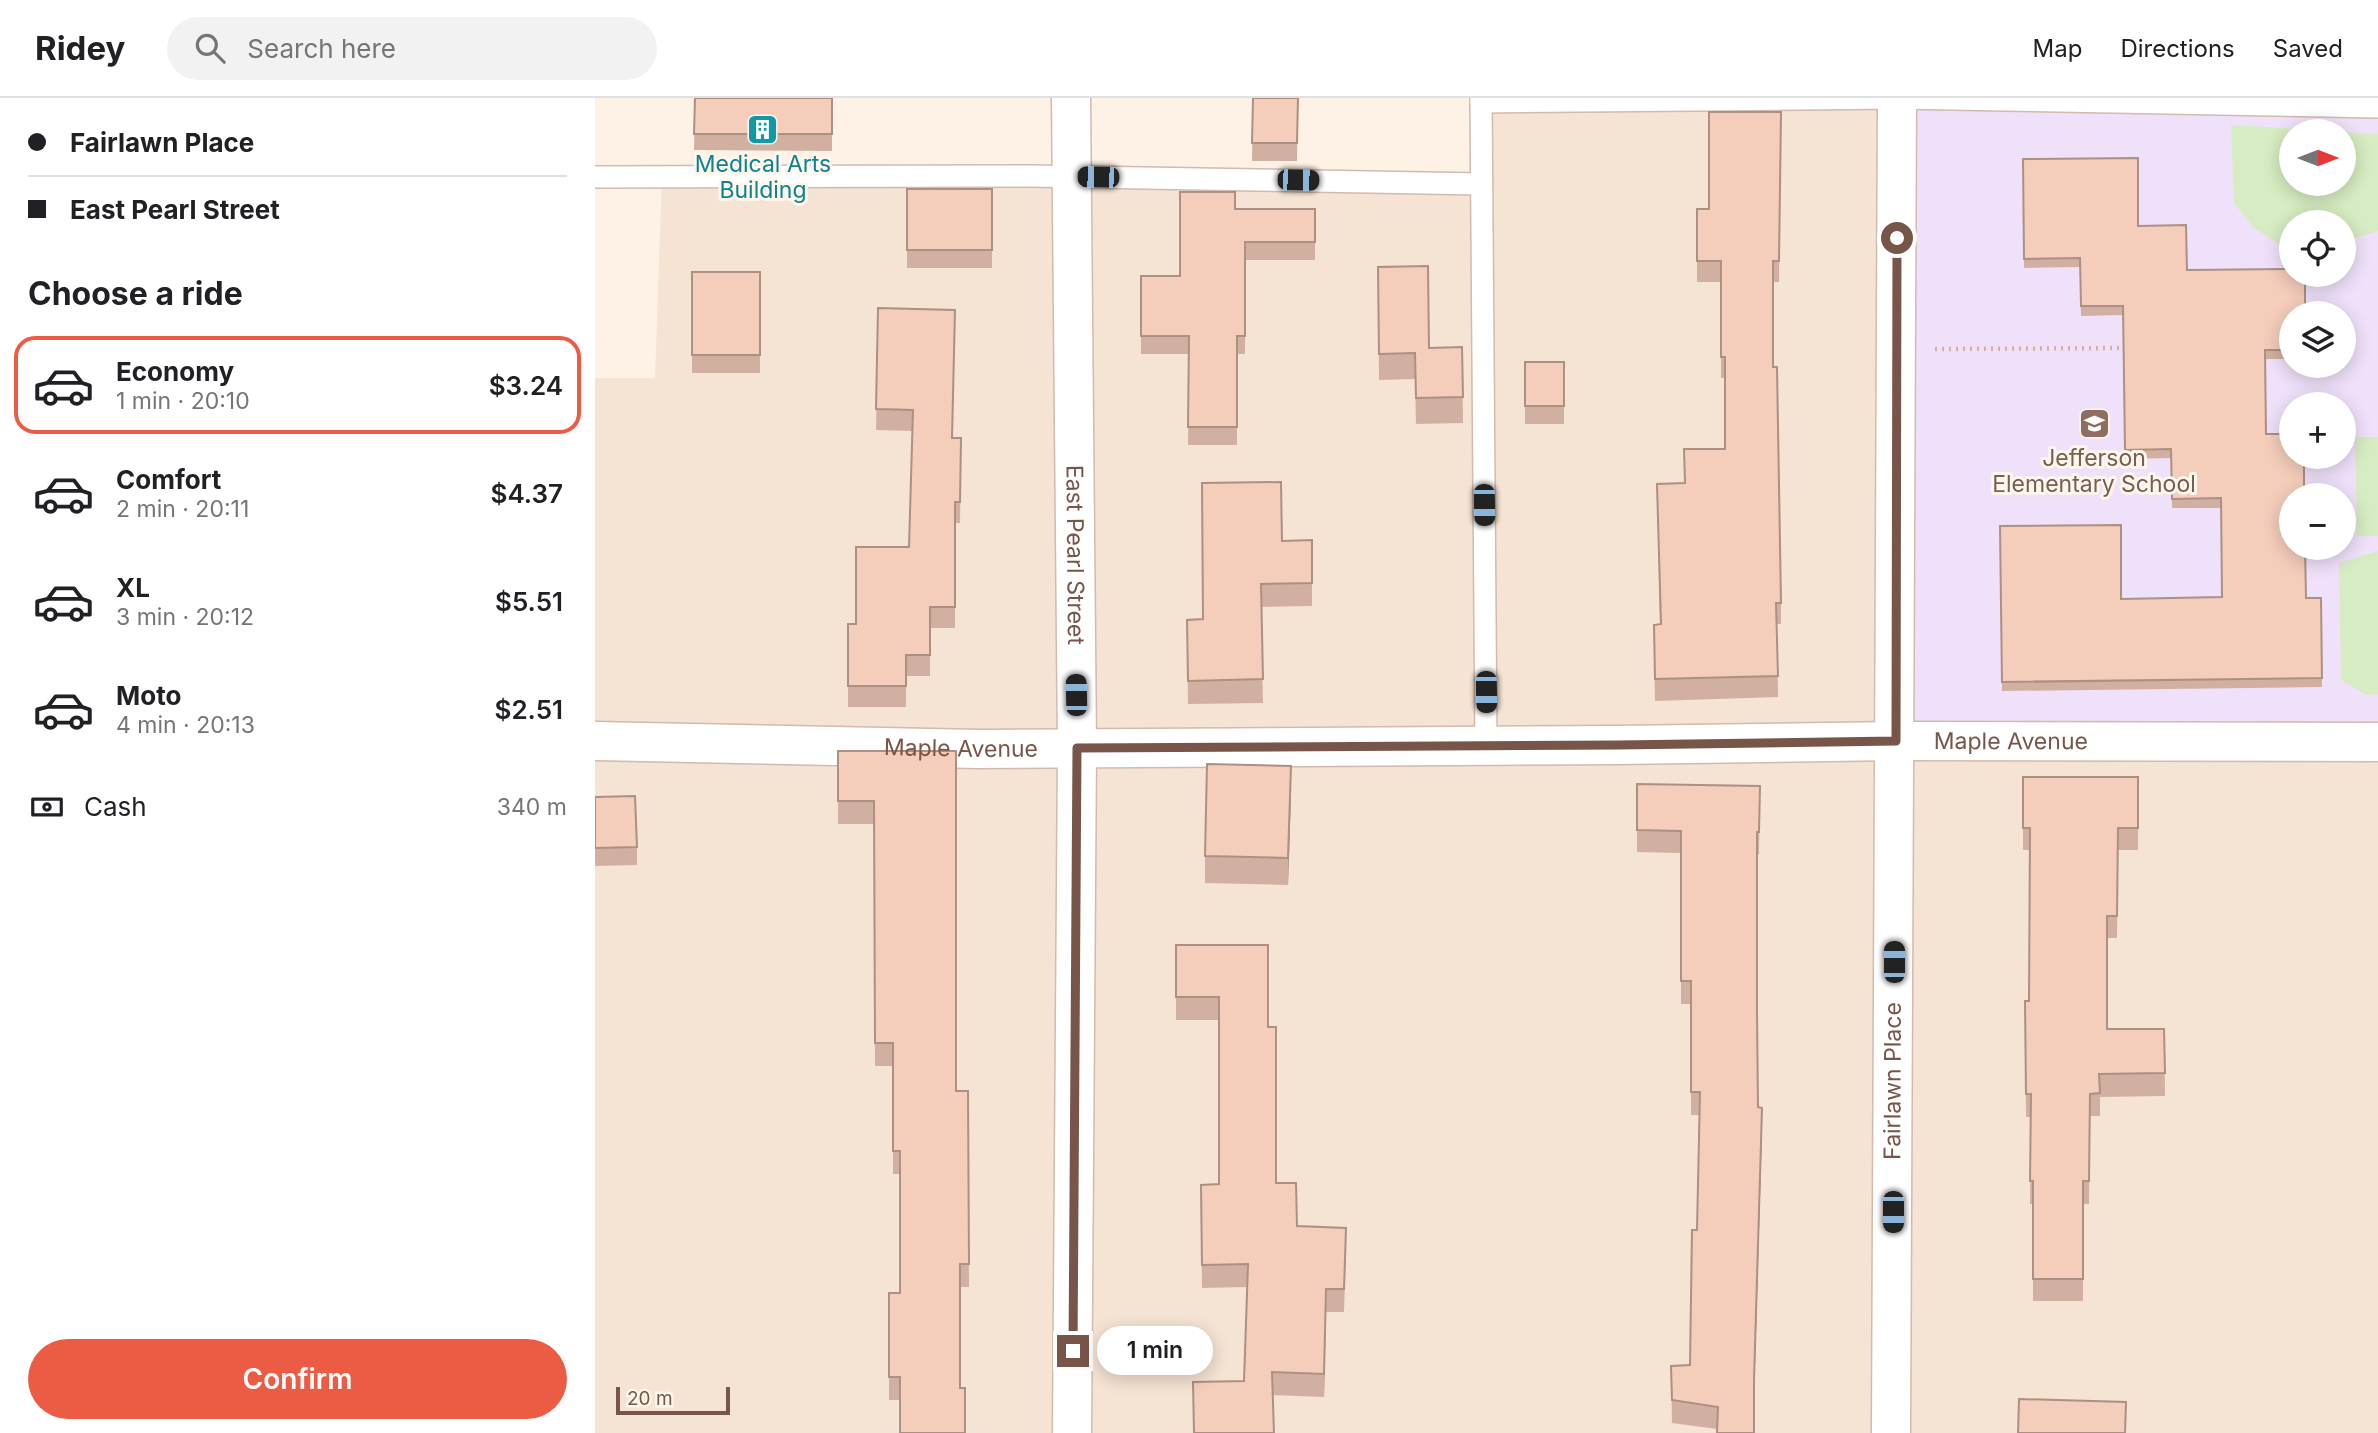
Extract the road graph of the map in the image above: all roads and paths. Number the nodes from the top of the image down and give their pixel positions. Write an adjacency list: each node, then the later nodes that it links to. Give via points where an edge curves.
1 (1072, 98): 6 (street, East Pearl Street)
2 (1897, 98): 3 (lane); 4 (lane); 9 (street, Fairlawn Place)
3 (1481, 100): 7 (lane)
4 (2378, 107)
5 (595, 177): 6 (lane)
6 (1072, 177): 7 (lane); 14 (street, East Pearl Street)
7 (1481, 184): 13 (lane)
8 (2123, 348): 9 (path)
9 (1897, 349): 11 (street, Fairlawn Place)
10 (595, 741): 14 (street, Maple Avenue)
11 (1896, 741): 12 (street, Maple Avenue); 13 (street, Maple Avenue); 16 (street, Fairlawn Place)
12 (2378, 742)
13 (1486, 746): 14 (street, Maple Avenue)
14 (1077, 748): 15 (street, East Pearl Street)
15 (1072, 1433)
16 (1891, 1433)

